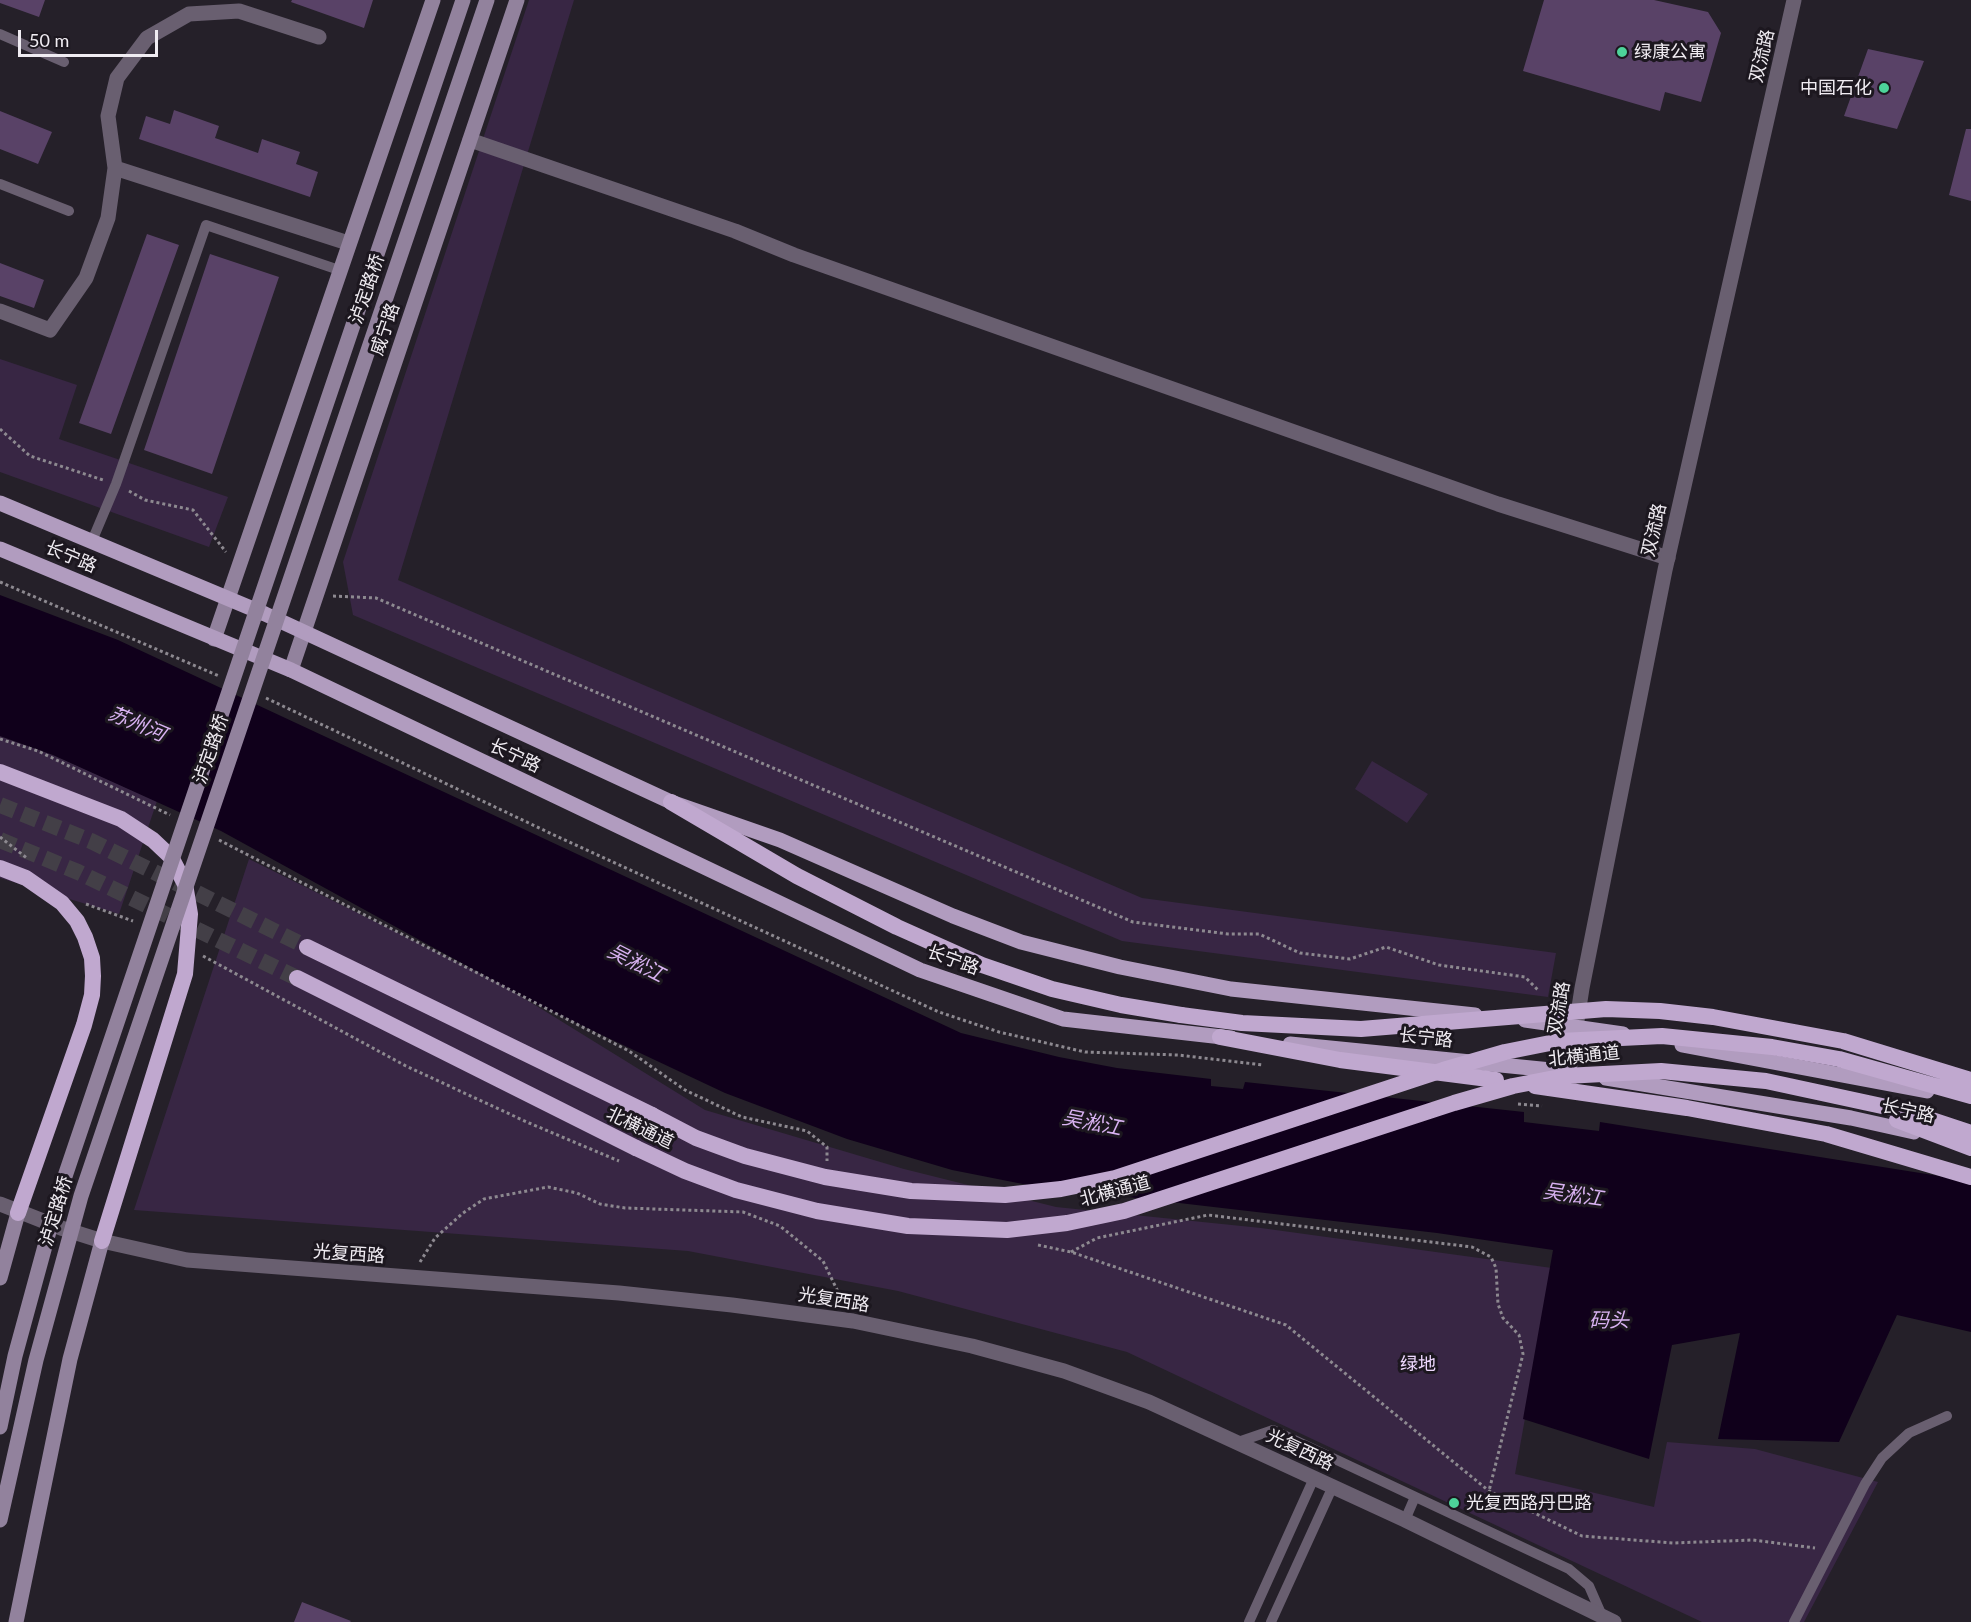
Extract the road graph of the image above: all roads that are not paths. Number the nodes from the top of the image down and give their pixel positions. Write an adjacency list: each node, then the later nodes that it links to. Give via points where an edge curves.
1 (433, 0): 13 (main road)
2 (463, 0): 43 (main road, 泸定路桥, bridge, via 64,1181 37,1272)
3 (487, 0): 48 (main road, 泸定路桥, bridge, via 81,1196 36,1360)
4 (517, 0): 9 (main road, 威宁路)
5 (1794, 0): 19 (street, 双流路)
6 (0, 34): 8 (lane)
7 (319, 37): 10 (street, via 239,11 189,14 147,38 117,78 108,116)
8 (64, 62)
9 (470, 140): 19 (street, via 1498,504); 21 (main road, 威宁路)
10 (115, 168): 13 (street); 15 (street, via 108,218 86,278 50,330)
11 (0, 184): 12 (lane)
12 (69, 211)
13 (348, 243): 14 (main road)
14 (339, 270): 17 (lane, via 206,225 116,484); 20 (main road)
15 (0, 311)
16 (0, 504): 17 (main road, 长宁路)
17 (92, 541): 20 (main road, 长宁路)
18 (0, 549): 22 (main road, 长宁路)
19 (1668, 558): 29 (street, 双流路)
20 (228, 599): 21 (main road, 长宁路); 22 (main road)
21 (303, 632): 23 (main road, 威宁路); 25 (main road, 长宁路)
22 (214, 639): 23 (main road, 长宁路)
23 (291, 670): 30 (main road, 长宁路, via 920,970 1063,1019)
24 (0, 772): 40 (highway, via 121,819 171,857 184,884 190,914 185,974)
25 (671, 802): 29 (main road, 长宁路, via 780,840 1021,942 1120,967 1231,989); 33 (highway, bridge, via 797,876 897,927 1052,989 1121,1005 1242,1023 1361,1029 1606,1009 1660,1011 1734,1020 1843,1041)
26 (0, 868): 39 (highway, via 36,884 62,903 77,921 92,958 92,995 84,1025)
27 (307, 947): 34 (highway, 北横通道, bridge, via 696,1138 745,1156 825,1177 911,1191 1005,1195 1115,1178 1443,1070 1560,1041 1652,1036 1714,1039 1839,1059)
28 (297, 978): 32 (highway, 北横通道, bridge, via 685,1171 736,1190 817,1211 908,1226 1007,1230 1067,1223 1124,1211 1513,1086 1613,1071)
29 (1575, 1025): 31 (street, 双流路); 34 (main road, 长宁路)
30 (1220, 1037): 31 (main road, 长宁路); 37 (highway, bridge, via 1340,1060 1687,1108 1816,1132)
31 (1569, 1072): 36 (main road, 长宁路, via 1851,1119)
32 (1710, 1074): 35 (highway, 北横通道, bridge, via 1833,1094); 36 (highway, bridge, via 1904,1122)
33 (1971, 1080)
34 (1971, 1097)
35 (1971, 1133)
36 (1971, 1146)
37 (1971, 1177)
38 (0, 1204): 39 (street, 光复西路)
39 (18, 1213): 40 (street, 光复西路); 41 (main road)
40 (102, 1241): 44 (street, 光复西路, via 187,1260 619,1293 853,1322 972,1346 1064,1371 1149,1402); 51 (main road, via 63,1391)
41 (0, 1278)
42 (1947, 1416): 54 (lane, via 1909,1433 1882,1458)
43 (0, 1427)
44 (1238, 1442): 45 (street, 光复西路); 47 (lane, via 1272,1430)
45 (1314, 1478): 46 (street, 光复西路); 52 (lane)
46 (1332, 1486): 49 (street, 光复西路); 53 (lane)
47 (1415, 1497): 49 (lane); 50 (lane, via 1569,1569 1589,1586)
48 (0, 1520)
49 (1405, 1520): 50 (street, 光复西路)
50 (1609, 1620)
51 (16, 1622)
52 (1249, 1622)
53 (1271, 1622)
54 (1794, 1622)

